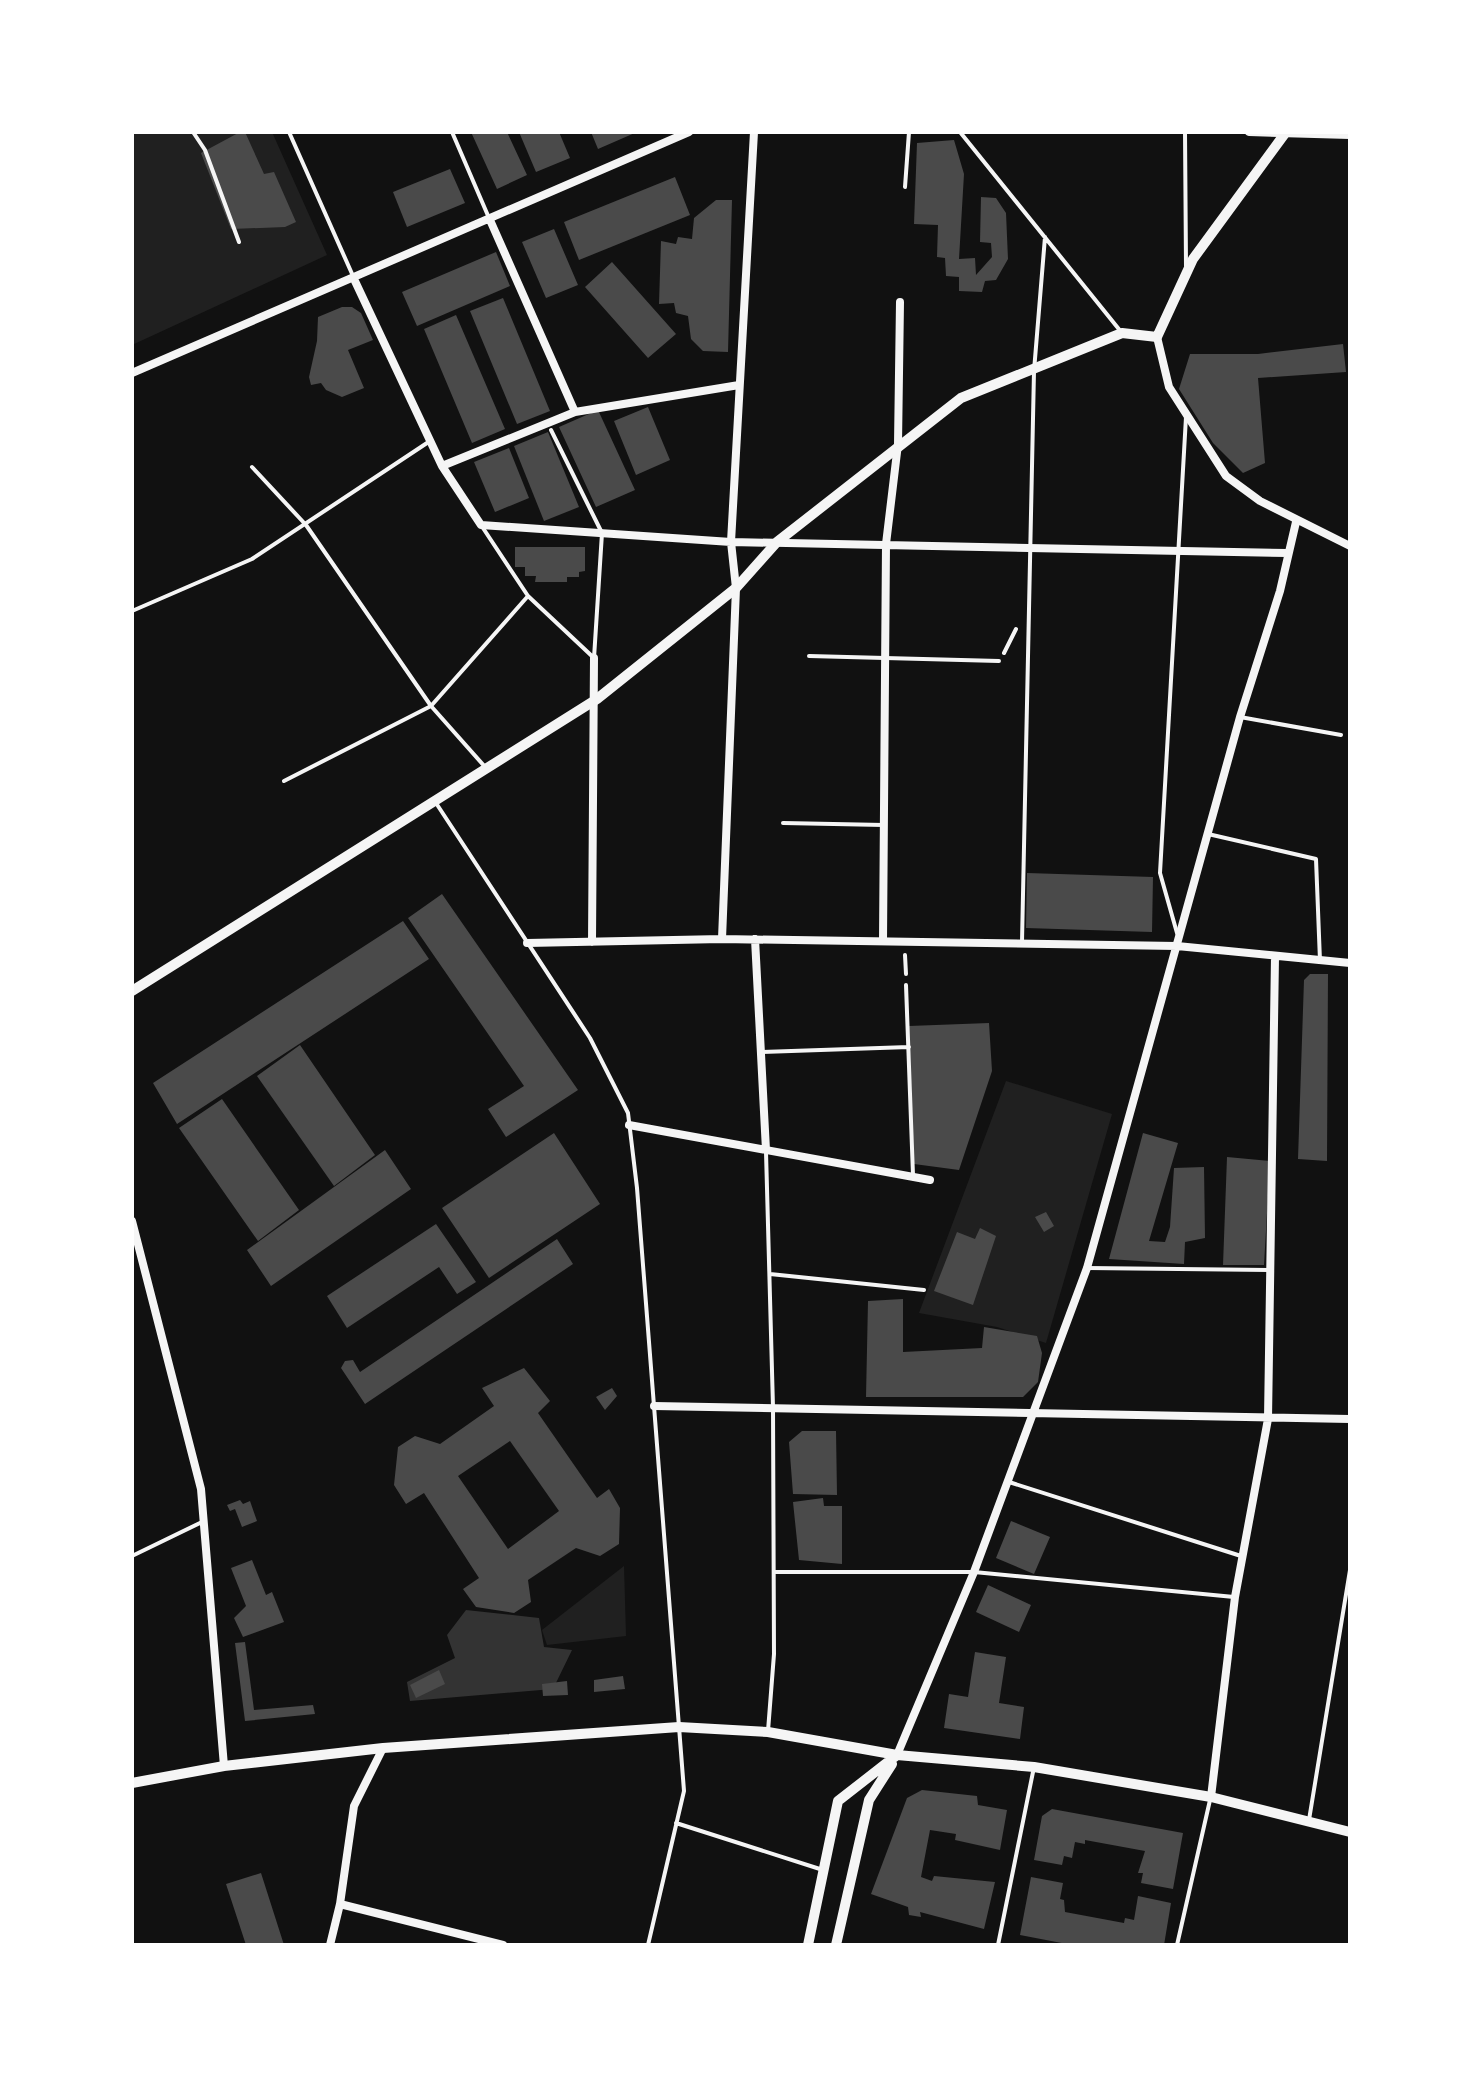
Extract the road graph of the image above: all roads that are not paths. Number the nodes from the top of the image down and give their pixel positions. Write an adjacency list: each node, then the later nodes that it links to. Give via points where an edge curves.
1 (289, 132): 15 (lane)
2 (452, 132): 12 (lane)
3 (689, 132): 12 (street)
4 (754, 132): 21 (street)
5 (909, 132): 11 (lane)
6 (960, 132): 13 (lane)
7 (1185, 132): 14 (lane)
8 (1249, 132): 9 (street)
9 (1285, 132): 10 (street); 14 (street)
10 (1350, 135)
11 (905, 187)
12 (490, 220): 15 (street); 22 (street)
13 (1045, 237): 17 (lane); 19 (lane)
14 (1186, 273): 18 (street)
15 (354, 279): 20 (street); 25 (street)
16 (900, 302): 26 (street)
17 (1122, 333): 18 (street); 19 (street)
18 (1157, 337): 23 (street, via 1169,387)
19 (1034, 371): 26 (street, via 961,398); 37 (lane)
20 (132, 373)
21 (739, 385): 22 (street); 33 (street)
22 (575, 412): 27 (street)
23 (1186, 415): 29 (street, via 1226,476); 38 (lane)
24 (551, 430): 32 (lane)
25 (430, 441): 27 (street); 30 (lane)
26 (898, 444): 34 (street); 35 (street)
27 (442, 466): 31 (street)
28 (252, 467): 30 (lane)
29 (1296, 522): 36 (street); 39 (street)
30 (306, 525): 42 (lane, via 252,559); 48 (lane)
31 (481, 525): 32 (street); 41 (lane)
32 (602, 533): 33 (street); 45 (lane)
33 (731, 542): 34 (street); 40 (street)
34 (777, 542): 35 (street); 40 (street)
35 (886, 544): 37 (street); 44 (street)
36 (1350, 546)
37 (1029, 551): 38 (street); 61 (lane)
38 (1177, 552): 39 (street); 63 (lane, via 1160,873)
39 (1287, 553): 49 (street)
40 (736, 588): 47 (street); 57 (street)
41 (528, 596): 45 (lane); 48 (lane)
42 (132, 611)
43 (809, 656): 44 (lane)
44 (885, 657): 46 (lane); 55 (street)
45 (594, 658): 47 (street)
46 (999, 661)
47 (595, 701): 51 (street); 60 (street)
48 (431, 706): 51 (lane); 52 (lane)
49 (1240, 717): 50 (lane); 56 (street)
50 (1341, 735)
51 (487, 769): 53 (street)
52 (284, 781)
53 (436, 803): 62 (lane); 68 (street)
54 (783, 823): 55 (lane)
55 (884, 825): 59 (street)
56 (1208, 834): 63 (street); 65 (lane, via 1316,859)
57 (722, 939): 58 (street); 60 (street)
58 (755, 939): 59 (street); 70 (street)
59 (883, 941): 61 (street)
60 (592, 942): 62 (street)
61 (1022, 942): 63 (street)
62 (527, 943): 71 (lane, via 590,1038)
63 (1178, 943): 64 (street); 76 (street)
64 (1275, 957): 65 (street); 77 (street)
65 (1320, 962): 66 (street)
66 (1350, 963)
67 (906, 985): 69 (lane)
68 (132, 991)
69 (909, 1047): 70 (lane); 73 (lane)
70 (761, 1052): 72 (street)
71 (629, 1125): 72 (street); 80 (lane)
72 (766, 1150): 73 (street); 78 (lane)
73 (913, 1177): 74 (street)
74 (930, 1180)
75 (132, 1221): 86 (street, via 201,1489)
76 (1087, 1268): 77 (lane); 82 (street)
77 (1271, 1270): 83 (street)
78 (770, 1274): 79 (lane); 81 (lane)
79 (924, 1290)
80 (654, 1406): 81 (street); 93 (lane)
81 (773, 1407): 82 (street); 90 (lane)
82 (1033, 1416): 83 (street); 85 (street)
83 (1268, 1419): 84 (street); 88 (street)
84 (1350, 1419)
85 (1007, 1481): 88 (lane); 91 (street)
86 (204, 1521): 87 (lane); 97 (street)
87 (132, 1556)
88 (1242, 1556): 92 (street)
89 (1350, 1570): 101 (lane)
90 (774, 1572): 91 (lane); 94 (lane)
91 (974, 1572): 92 (lane); 96 (street)
92 (1235, 1597): 100 (street)
93 (679, 1727): 94 (street); 95 (street); 102 (lane, via 684,1791)
94 (768, 1732): 96 (street)
95 (383, 1748): 97 (street); 105 (street, via 354,1806)
96 (897, 1755): 98 (street); 104 (street, via 838,1801); 110 (street, via 869,1800)
97 (224, 1766): 99 (street)
98 (1034, 1767): 100 (street); 111 (lane)
99 (132, 1783)
100 (1211, 1797): 101 (street); 112 (lane)
101 (1309, 1821): 103 (street)
102 (676, 1823): 104 (lane); 108 (lane)
103 (1350, 1832)
104 (824, 1870): 109 (street)
105 (340, 1904): 106 (street); 107 (street)
106 (330, 1945)
107 (500, 1945)
108 (648, 1945)
109 (808, 1945)
110 (836, 1945)
111 (998, 1945)
112 (1177, 1945)

